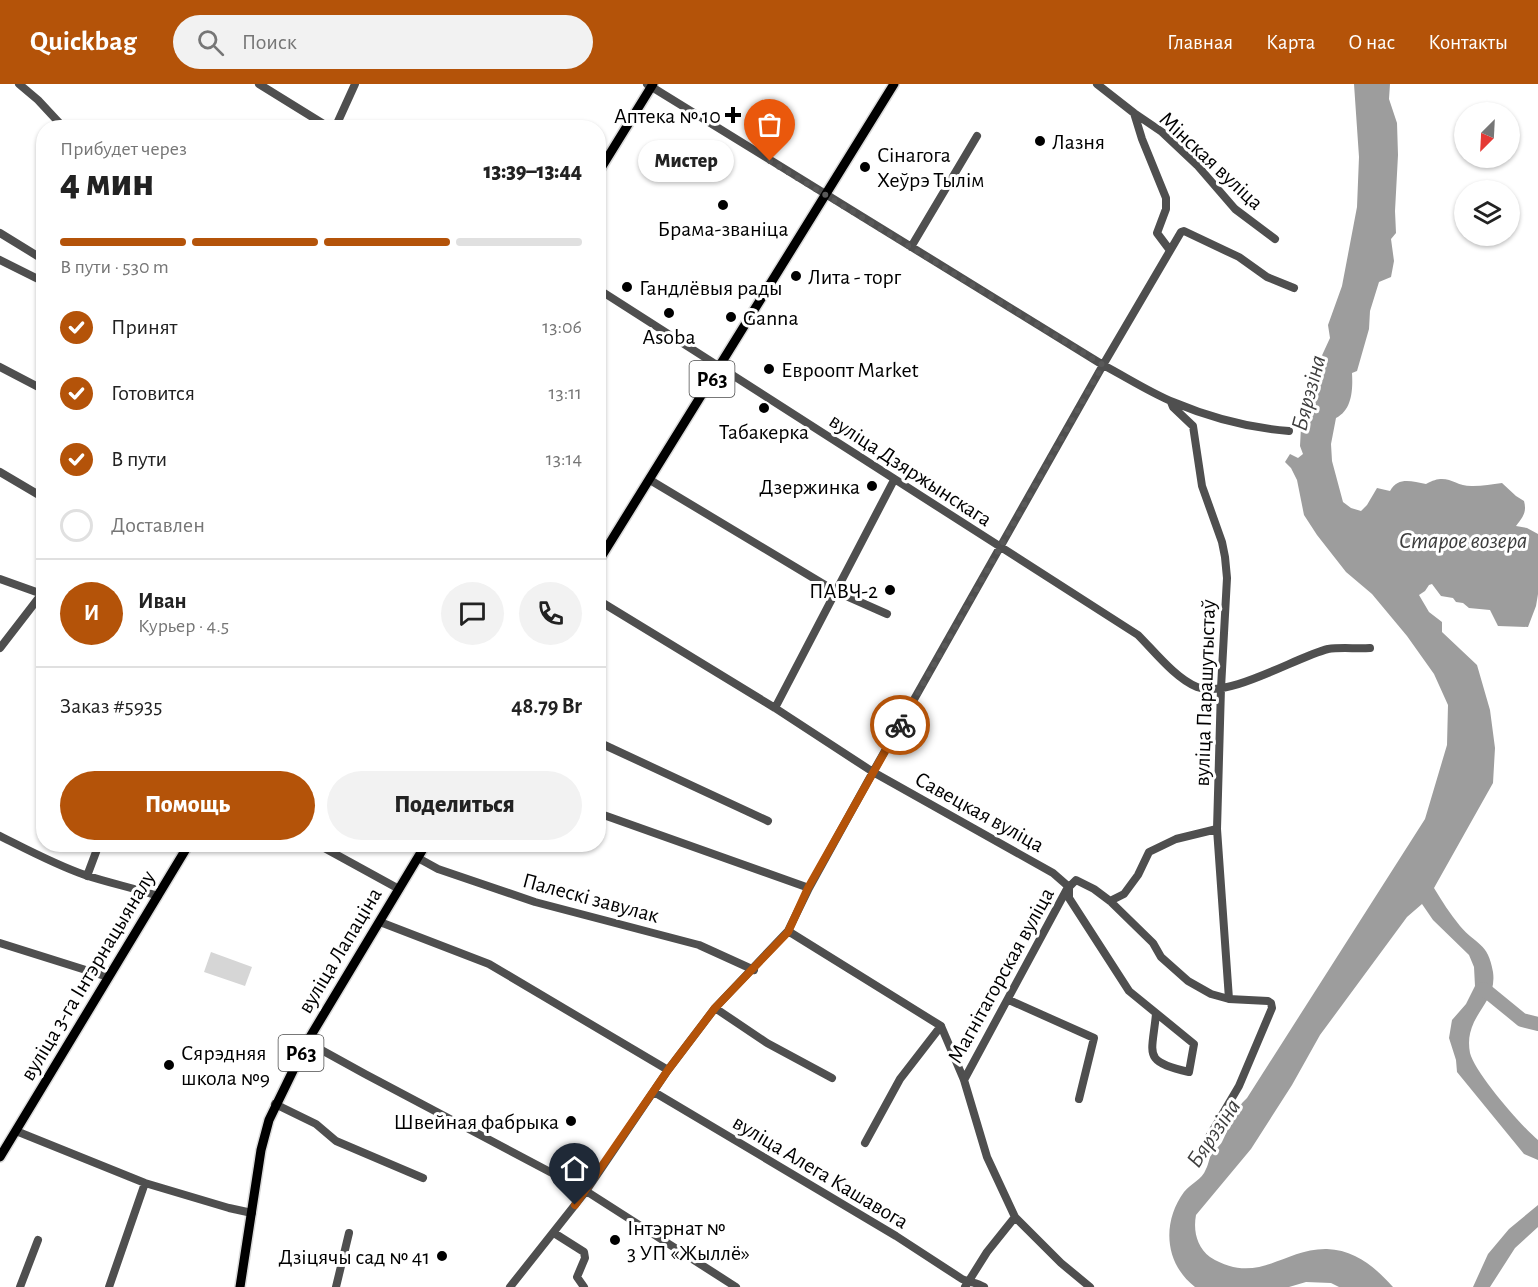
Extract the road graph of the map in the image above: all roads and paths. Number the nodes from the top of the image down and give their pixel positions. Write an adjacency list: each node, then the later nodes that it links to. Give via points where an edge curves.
1 (19, 84): 8 (street)
2 (259, 84): 9 (street)
3 (355, 84): 10 (street)
4 (894, 84): 13 (main road, Р63)
5 (1097, 84): 7 (street, Мінская вуліца)
6 (651, 85): 12 (main road); 13 (street)
7 (1134, 114): 15 (street, Мінская вуліца, via 1162,132 1197,165 1234,209); 17 (street, via 1166,198 1157,233)
8 (57, 120)
9 (317, 120)
10 (339, 120)
11 (977, 136): 16 (street)
12 (606, 160)
13 (826, 196): 16 (street); 25 (main road, Р63)
14 (0, 233): 18 (street)
15 (1275, 239)
16 (911, 247): 23 (street)
17 (1169, 249): 21 (street, via 1184,231); 23 (street)
18 (36, 255)
19 (0, 260): 20 (street)
20 (36, 278)
21 (1294, 288)
22 (606, 294): 25 (street, вуліца Дзяржынскага)
23 (1103, 365): 27 (street); 33 (street)
24 (0, 367): 26 (street)
25 (720, 367): 30 (main road, Р63); 31 (street, вуліца Дзяржынскага)
26 (36, 386)
27 (1171, 402): 28 (street, via 1231,423); 43 (street, вуліца Парашутыстаў, via 1193,426 1202,486 1225,557)
28 (1289, 431)
29 (0, 472): 32 (street)
30 (650, 480): 34 (main road, Р63); 37 (street)
31 (894, 480): 33 (street, вуліца Дзяржынскага); 37 (street)
32 (36, 493)
33 (1000, 547): 43 (street, вуліца Дзяржынскага, via 1138,635 1180,677 1197,687); 46 (street)
34 (606, 549)
35 (0, 579): 36 (street)
36 (36, 590)
37 (835, 591): 40 (street); 44 (street)
38 (36, 601): 41 (street)
39 (606, 605): 44 (street, Савецкая вуліца)
40 (887, 614)
41 (0, 648)
42 (1370, 648): 43 (street, вуліца Дзяржынскага, via 1329,649)
43 (1221, 688): 49 (street, вуліца Парашутыстаў)
44 (775, 708): 46 (street, Савецкая вуліца)
45 (606, 746): 48 (street)
46 (873, 772): 57 (street, Савецкая вуліца, via 1053,873); 58 (street)
47 (606, 816): 58 (street)
48 (768, 821)
49 (1217, 829): 61 (street, via 1176,839 1149,852 1124,894); 67 (street, вуліца Парашутыстаў)
50 (0, 836): 56 (street)
51 (96, 852): 56 (street)
52 (184, 852): 60 (main road, вуліца 3-га Інтэрнацыяналу)
53 (332, 852): 59 (street)
54 (421, 852): 55 (main road, вуліца Лапаціна / Р63)
55 (418, 858): 59 (main road, вуліца Лапаціна / Р63); 65 (street, Палескі завулак, via 438,869 535,902 699,945)
56 (87, 876): 60 (street)
57 (1069, 886): 61 (street, Савецкая вуліца, via 1076,880); 68 (street, Магнітагорская вуліца); 70 (street, via 1069,898 1129,991)
58 (808, 888): 63 (street)
59 (399, 889): 62 (main road, вуліца Лапаціна / Р63)
60 (158, 896): 66 (main road, вуліца 3-га Інтэрнацыяналу)
61 (1110, 901): 67 (street, Савецкая вуліца, via 1188,981)
62 (380, 922): 72 (main road, вуліца Лапаціна / Р63); 73 (street, via 489,964)
63 (788, 932): 65 (street); 71 (street)
64 (0, 943): 66 (street)
65 (754, 969): 69 (street)
66 (108, 977): 79 (main road, вуліца 3-га Інтэрнацыяналу)
67 (1229, 999): 80 (street, Савецкая вуліца, via 1268,1001 1272,1008 1239,1086)
68 (1009, 1000): 75 (street, Магнітагорская вуліца); 77 (street, via 1094,1038)
69 (715, 1008): 73 (street); 74 (street, via 767,1043)
70 (1156, 1014): 70 (street, via 1152,1053 1155,1060 1189,1072 1194,1044)
71 (941, 1026): 75 (street); 81 (street, via 900,1079)
72 (307, 1042): 78 (main road, вуліца Лапаціна / Р63); 85 (street)
73 (668, 1070): 76 (street)
74 (832, 1078)
75 (964, 1080): 87 (street, via 987,1157)
76 (654, 1092): 85 (street); 91 (street, вуліца Алега Кашавога, via 896,1236)
77 (1079, 1099)
78 (276, 1104): 83 (street, via 316,1125 336,1141); 86 (main road, вуліца Лапаціна / Р63, via 264,1134)
79 (16, 1131): 82 (main road, вуліца 3-га Інтэрнацыяналу); 84 (street)
80 (1206, 1142)
81 (865, 1143)
82 (0, 1157)
83 (423, 1178)
84 (145, 1183): 86 (street); 93 (street)
85 (586, 1191): 89 (street); 98 (street)
86 (252, 1213): 94 (main road, вуліца Лапаціна / Р63)
87 (1015, 1217): 91 (street); 100 (street)
88 (349, 1233): 95 (street)
89 (554, 1233): 96 (street); 97 (street, via 584,1252 577,1277)
90 (38, 1240): 92 (street)
91 (967, 1284): 99 (street, вуліца Алега Кашавога, via 976,1282)
92 (20, 1287)
93 (109, 1287)
94 (240, 1287)
95 (336, 1287)
96 (510, 1287)
97 (584, 1287)
98 (736, 1287)
99 (984, 1287)
100 (1090, 1287)

